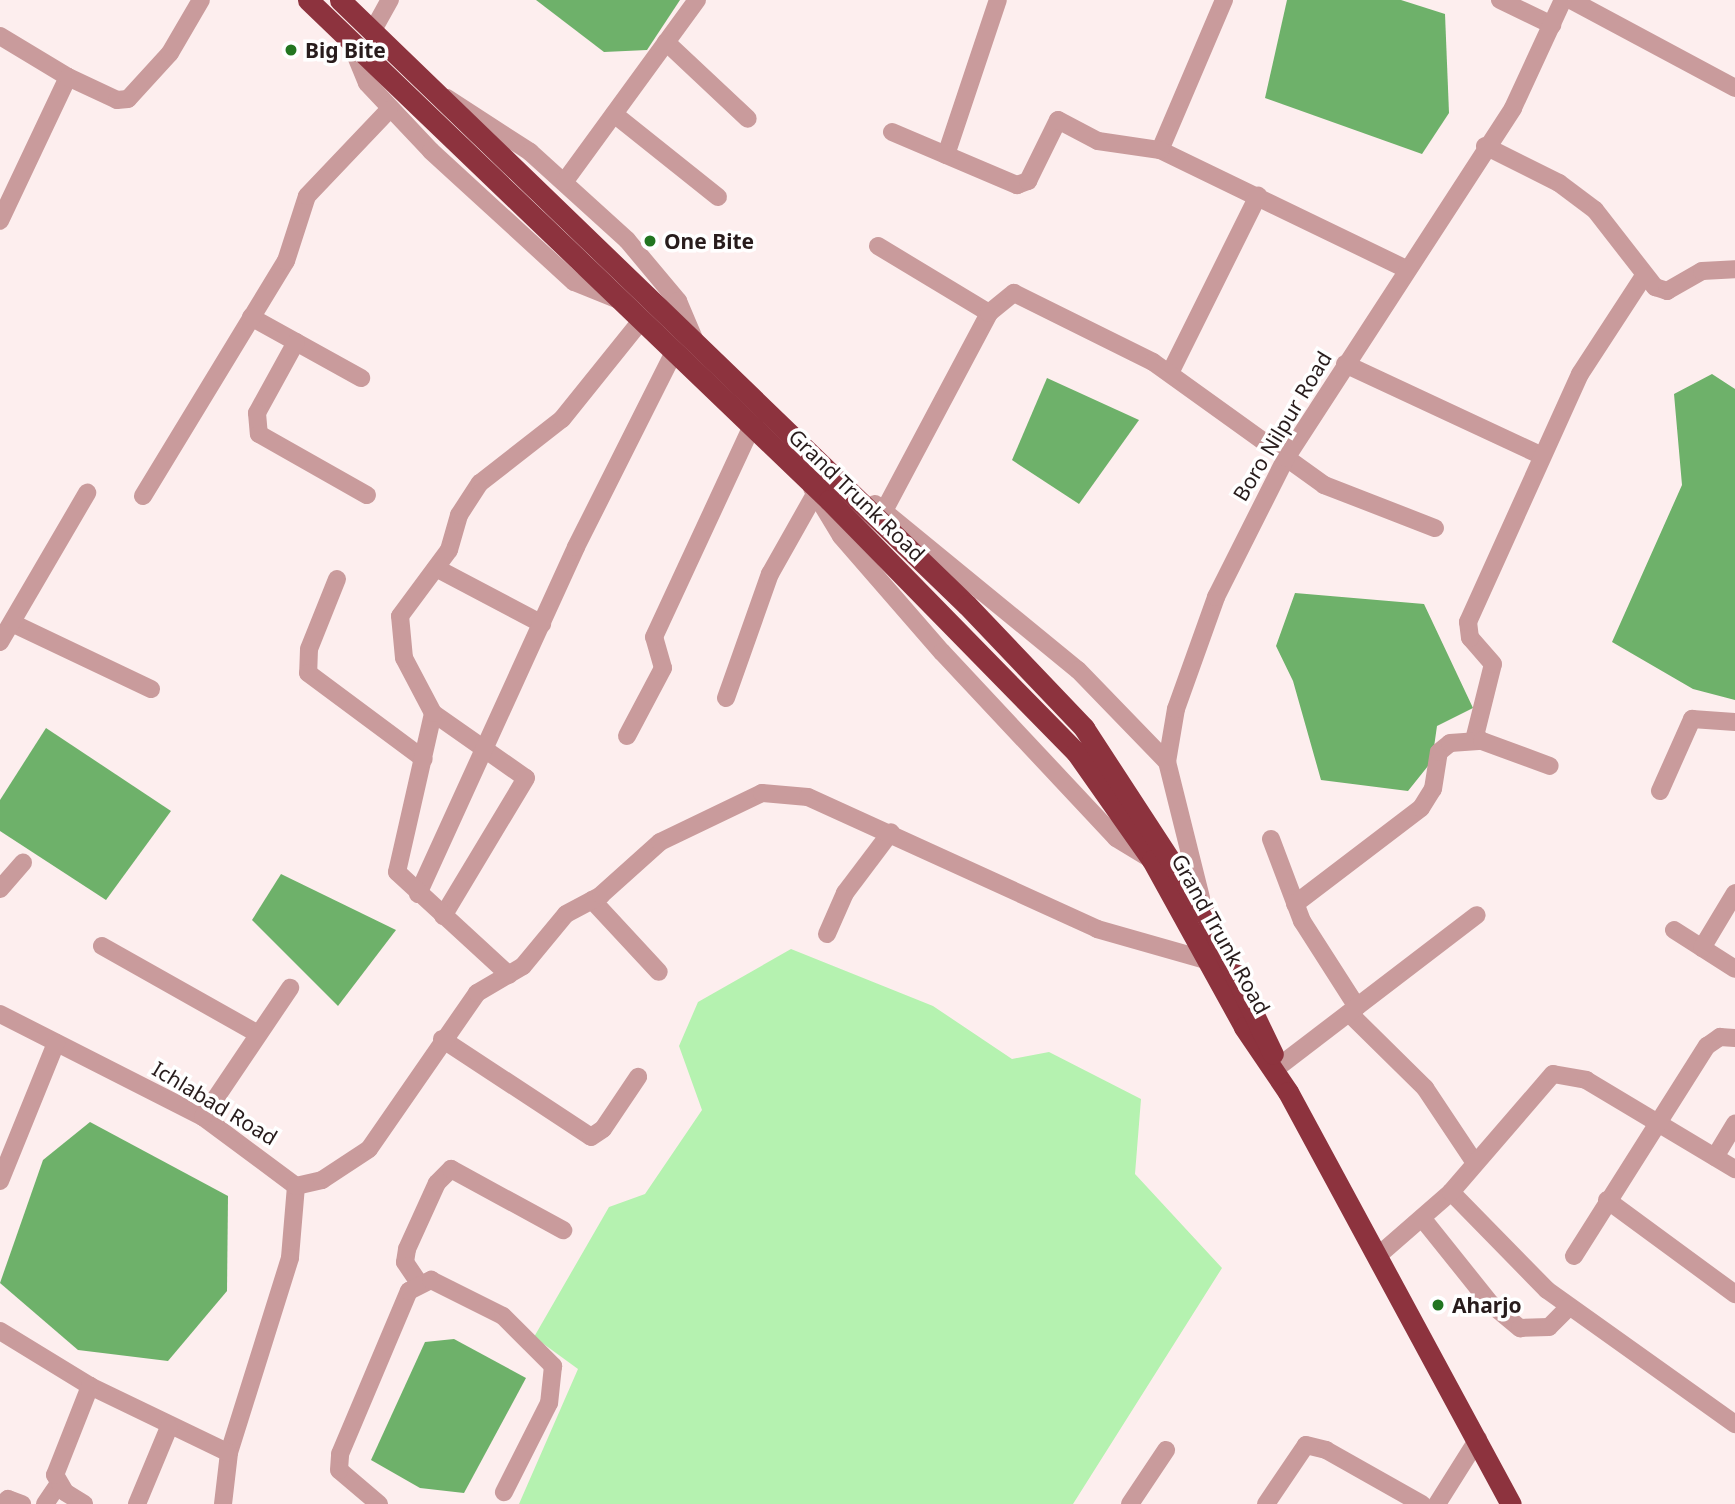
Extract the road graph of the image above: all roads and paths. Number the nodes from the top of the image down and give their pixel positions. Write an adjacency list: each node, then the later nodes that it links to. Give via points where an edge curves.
1 (201, 0): 16 (street, via 170,53 128,99 117,100)
2 (307, 0): 14 (highway, Grand Trunk Road)
3 (340, 0): 12 (highway, Grand Trunk Road)
4 (390, 0): 12 (street)
5 (697, 0): 15 (street)
6 (998, 0): 25 (street)
7 (1224, 0): 24 (street)
8 (1500, 0): 11 (street)
9 (1563, 0): 11 (street, Boro Nilpur Road)
10 (1571, 0): 17 (street)
11 (1552, 25): 23 (street, Boro Nilpur Road, via 1513,108)
12 (372, 32): 18 (highway, Grand Trunk Road)
13 (0, 37): 16 (street)
14 (350, 41): 19 (street, via 367,83); 34 (highway, Grand Trunk Road)
15 (666, 42): 20 (street); 21 (street)
16 (68, 77): 29 (street)
17 (1735, 88)
18 (432, 90): 26 (street, via 481,115); 39 (highway, Grand Trunk Road)
19 (389, 110): 34 (street, via 575,282); 36 (street, via 307,196 286,261)
20 (614, 114): 26 (street); 28 (street)
21 (748, 119)
22 (892, 132): 25 (street)
23 (1485, 146): 31 (street, Boro Nilpur Road); 33 (street, via 1559,183 1595,210)
24 (1160, 150): 25 (street, via 1098,141 1064,119 1024,184); 27 (street)
25 (946, 155)
26 (565, 181): 39 (street, via 659,275)
27 (1258, 196): 31 (street); 42 (street)
28 (718, 197)
29 (0, 222)
30 (878, 246): 35 (street)
31 (1406, 269): 41 (street, Boro Nilpur Road)
32 (1735, 269): 33 (street, via 1702,271 1667,291)
33 (1644, 276): 45 (street, via 1607,324)
34 (619, 300): 37 (highway, Grand Trunk Road)
35 (989, 313): 42 (street, via 1014,293); 52 (street)
36 (251, 317): 38 (street); 51 (street)
37 (640, 322): 40 (highway, Grand Trunk Road); 54 (street, via 562,419 480,483)
38 (296, 342): 43 (street); 50 (street, via 257,413 259,434)
39 (697, 345): 49 (highway, Grand Trunk Road)
40 (672, 356): 44 (highway, Grand Trunk Road); 56 (street)
41 (1345, 364): 45 (street); 46 (street, Boro Nilpur Road)
42 (1170, 373): 46 (street)
43 (361, 378)
44 (751, 428): 47 (highway, Grand Trunk Road); 62 (street, via 654,636 663,668)
45 (1542, 456): 63 (street, via 1468,622 1470,638 1493,664)
46 (1286, 458): 53 (street, via 1348,498); 66 (street, Boro Nilpur Road, via 1195,649)
47 (812, 487): 59 (street, via 770,574); 71 (highway, Grand Trunk Road, via 1039,707); 71 (street, via 841,536 942,652 1116,838)
48 (87, 493): 57 (street)
49 (853, 494): 52 (street); 78 (highway, Grand Trunk Road, via 1084,727)
50 (367, 495)
51 (143, 496)
52 (885, 509): 66 (street, via 1078,670)
53 (1435, 528)
54 (436, 568): 56 (street); 60 (street, via 409,596 397,639)
55 (337, 579): 65 (street, via 309,649 308,673)
56 (542, 624): 64 (street)
57 (4, 632): 58 (street)
58 (151, 689)
59 (726, 698)
60 (433, 713): 64 (street); 65 (street)
61 (1735, 722): 68 (street, via 1692,719)
62 (627, 736)
63 (1474, 740): 67 (street); 77 (street, via 1450,743 1439,752 1433,789 1422,808)
64 (484, 746): 75 (street); 80 (street, via 526,778)
65 (424, 759): 75 (street, via 395,862)
66 (1167, 762): 78 (street, Boro Nilpur Road)
67 (1550, 766)
68 (1661, 791)
69 (891, 832): 76 (street, via 808,797 762,793 660,842); 82 (street, via 845,893); 85 (street, via 1097,929)
70 (1271, 839): 77 (street)
71 (1152, 860): 85 (highway, Grand Trunk Road)
72 (23, 863): 73 (street)
73 (0, 889)
74 (1735, 893): 84 (street)
75 (418, 894): 80 (street)
76 (592, 900): 87 (street); 88 (street, via 566,914)
77 (1295, 904): 90 (street)
78 (1206, 915): 96 (highway, Grand Trunk Road)
79 (1477, 915): 90 (street)
80 (443, 916): 88 (street)
81 (1674, 930): 84 (street)
82 (827, 934)
83 (102, 946): 92 (street)
84 (1702, 948): 86 (street)
85 (1209, 961): 98 (highway, Grand Trunk Road)
86 (1735, 970)
87 (659, 972)
88 (509, 975): 94 (street, via 477,993)
89 (290, 988): 92 (street)
90 (1353, 1010): 96 (street); 103 (street, via 1425,1087)
91 (0, 1014): 95 (street, Ichlabad Road)
92 (258, 1034): 99 (street)
93 (1735, 1038): 100 (street, via 1720,1037 1707,1046)
94 (442, 1039): 97 (street, via 591,1137 604,1129); 106 (street, via 369,1149 323,1180)
95 (57, 1043): 99 (street, Ichlabad Road); 105 (street)
96 (1278, 1067): 98 (highway, Grand Trunk Road)
97 (638, 1077)
98 (1288, 1092): 111 (highway, Grand Trunk Road)
99 (203, 1117): 106 (street, Ichlabad Road)
100 (1658, 1122): 102 (street); 103 (street, via 1586,1080 1553,1074); 108 (street)
101 (1735, 1124): 102 (street)
102 (1715, 1157): 104 (street)
103 (1475, 1163): 107 (street)
104 (1735, 1169)
105 (0, 1181)
106 (296, 1186): 122 (street, via 286,1270)
107 (1451, 1192): 109 (street); 115 (street)
108 (1607, 1200): 112 (street); 114 (street)
109 (1422, 1219): 111 (street); 115 (street, via 1491,1304 1520,1328 1549,1327)
110 (563, 1230): 113 (street, via 451,1169 437,1183 407,1249 405,1262)
111 (1380, 1254): 120 (highway, Grand Trunk Road)
112 (1574, 1256)
113 (419, 1283): 124 (street, via 447,1285 503,1315 553,1366 549,1403); 125 (street, via 400,1309 340,1454 339,1470)
114 (1735, 1294)
115 (1569, 1307): 118 (street)
116 (0, 1331): 117 (street)
117 (90, 1386): 119 (street); 123 (street, via 57,1465)
118 (1735, 1424)
119 (169, 1427): 122 (street); 130 (street)
120 (1478, 1439): 135 (street); 136 (highway, Grand Trunk Road)
121 (1166, 1450): 132 (street)
122 (229, 1453): 131 (street)
123 (58, 1485): 128 (street); 129 (street)
124 (505, 1492)
125 (369, 1502)
126 (2, 1504): 127 (street)
127 (22, 1504)
128 (45, 1504)
129 (84, 1504)
130 (137, 1504)
131 (223, 1504)
132 (1130, 1504)
133 (1266, 1504): 134 (street, via 1306,1445 1326,1450)
134 (1422, 1504)
135 (1437, 1504)
136 (1511, 1504)

